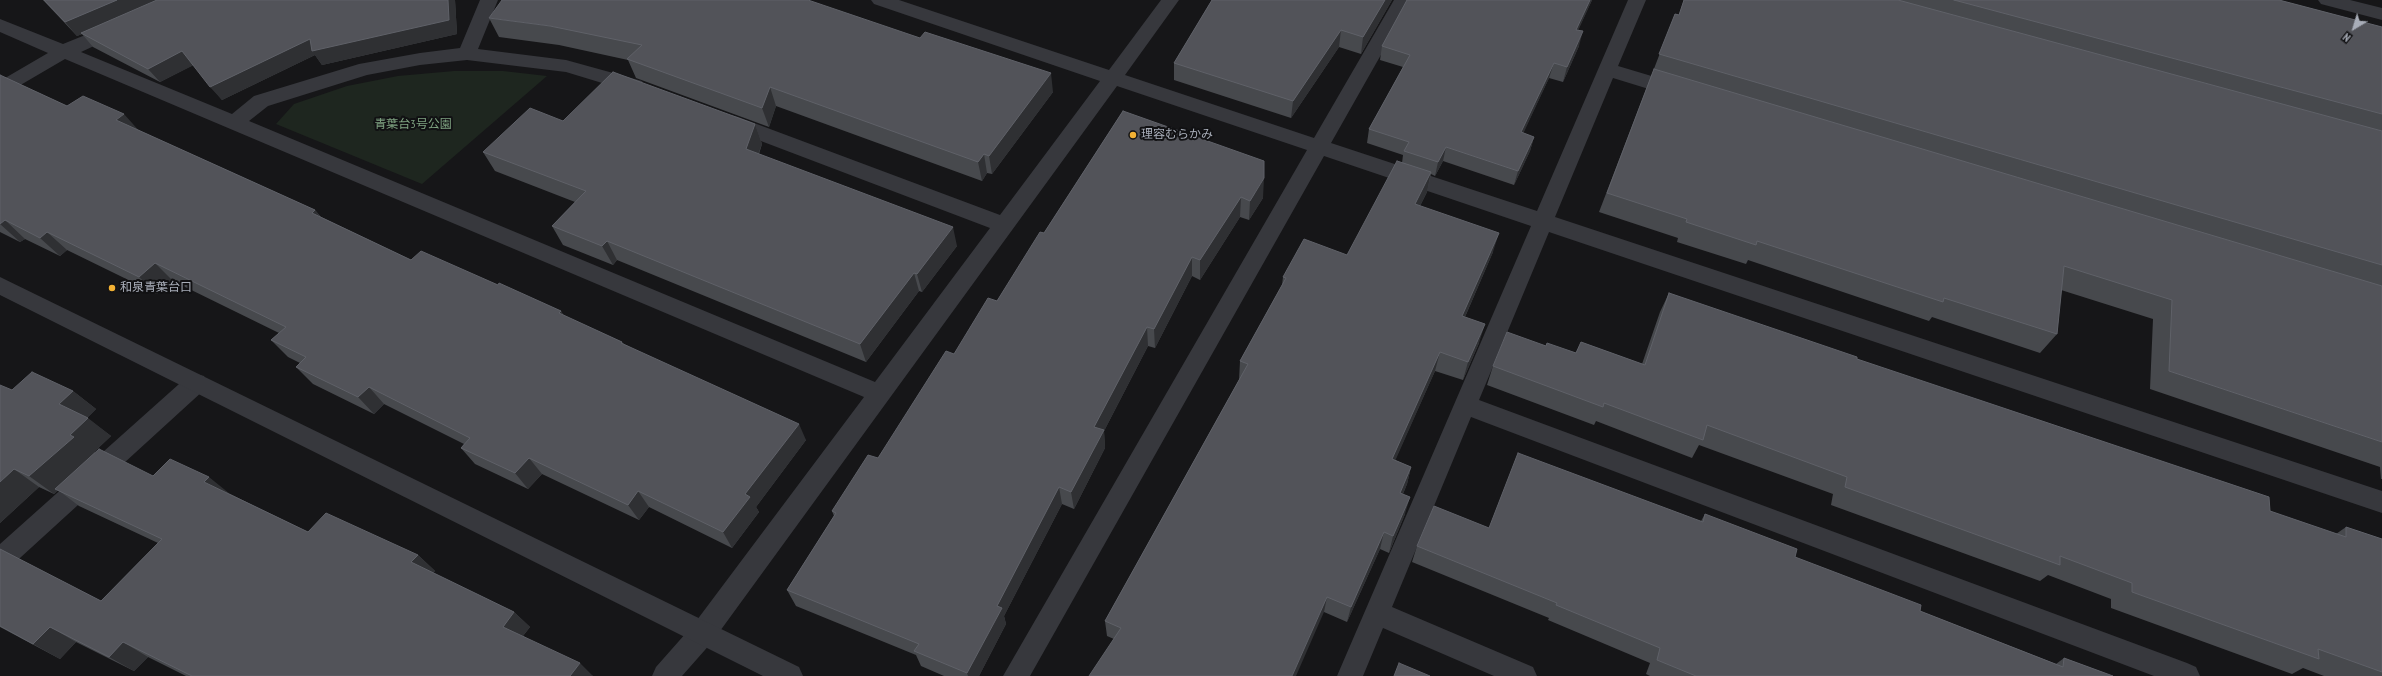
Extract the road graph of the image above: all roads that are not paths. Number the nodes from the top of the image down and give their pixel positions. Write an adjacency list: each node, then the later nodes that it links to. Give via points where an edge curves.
1 (489, 0): 11 (street)
2 (880, 0): 13 (street)
3 (1170, 0): 13 (street)
4 (1403, 0): 19 (street)
5 (1637, 0): 12 (street)
6 (2326, 0): 7 (street)
7 (2382, 14)
8 (130, 22): 10 (street)
9 (0, 24): 10 (street)
10 (65, 51): 14 (street); 18 (street)
11 (467, 54): 15 (street, via 566,66); 18 (street, via 366,69 312,85 261,101)
12 (1608, 70): 16 (street); 20 (street)
13 (1112, 78): 19 (street); 21 (street)
14 (0, 90)
15 (649, 92)
16 (1699, 97)
17 (715, 117): 21 (street)
18 (233, 124): 24 (street)
19 (1319, 148): 20 (street); 32 (street)
20 (1541, 222): 25 (street); 26 (street)
21 (1003, 225): 24 (street)
22 (0, 284): 23 (street)
23 (196, 383): 27 (street); 29 (street)
24 (880, 394): 29 (street)
25 (1466, 405): 28 (street); 35 (street)
26 (2382, 502)
27 (0, 560)
28 (1377, 613): 33 (street); 34 (street)
29 (704, 633): 30 (street); 31 (street)
30 (665, 676)
31 (790, 676)
32 (1016, 676)
33 (1350, 676)
34 (1524, 676)
35 (2187, 676)

